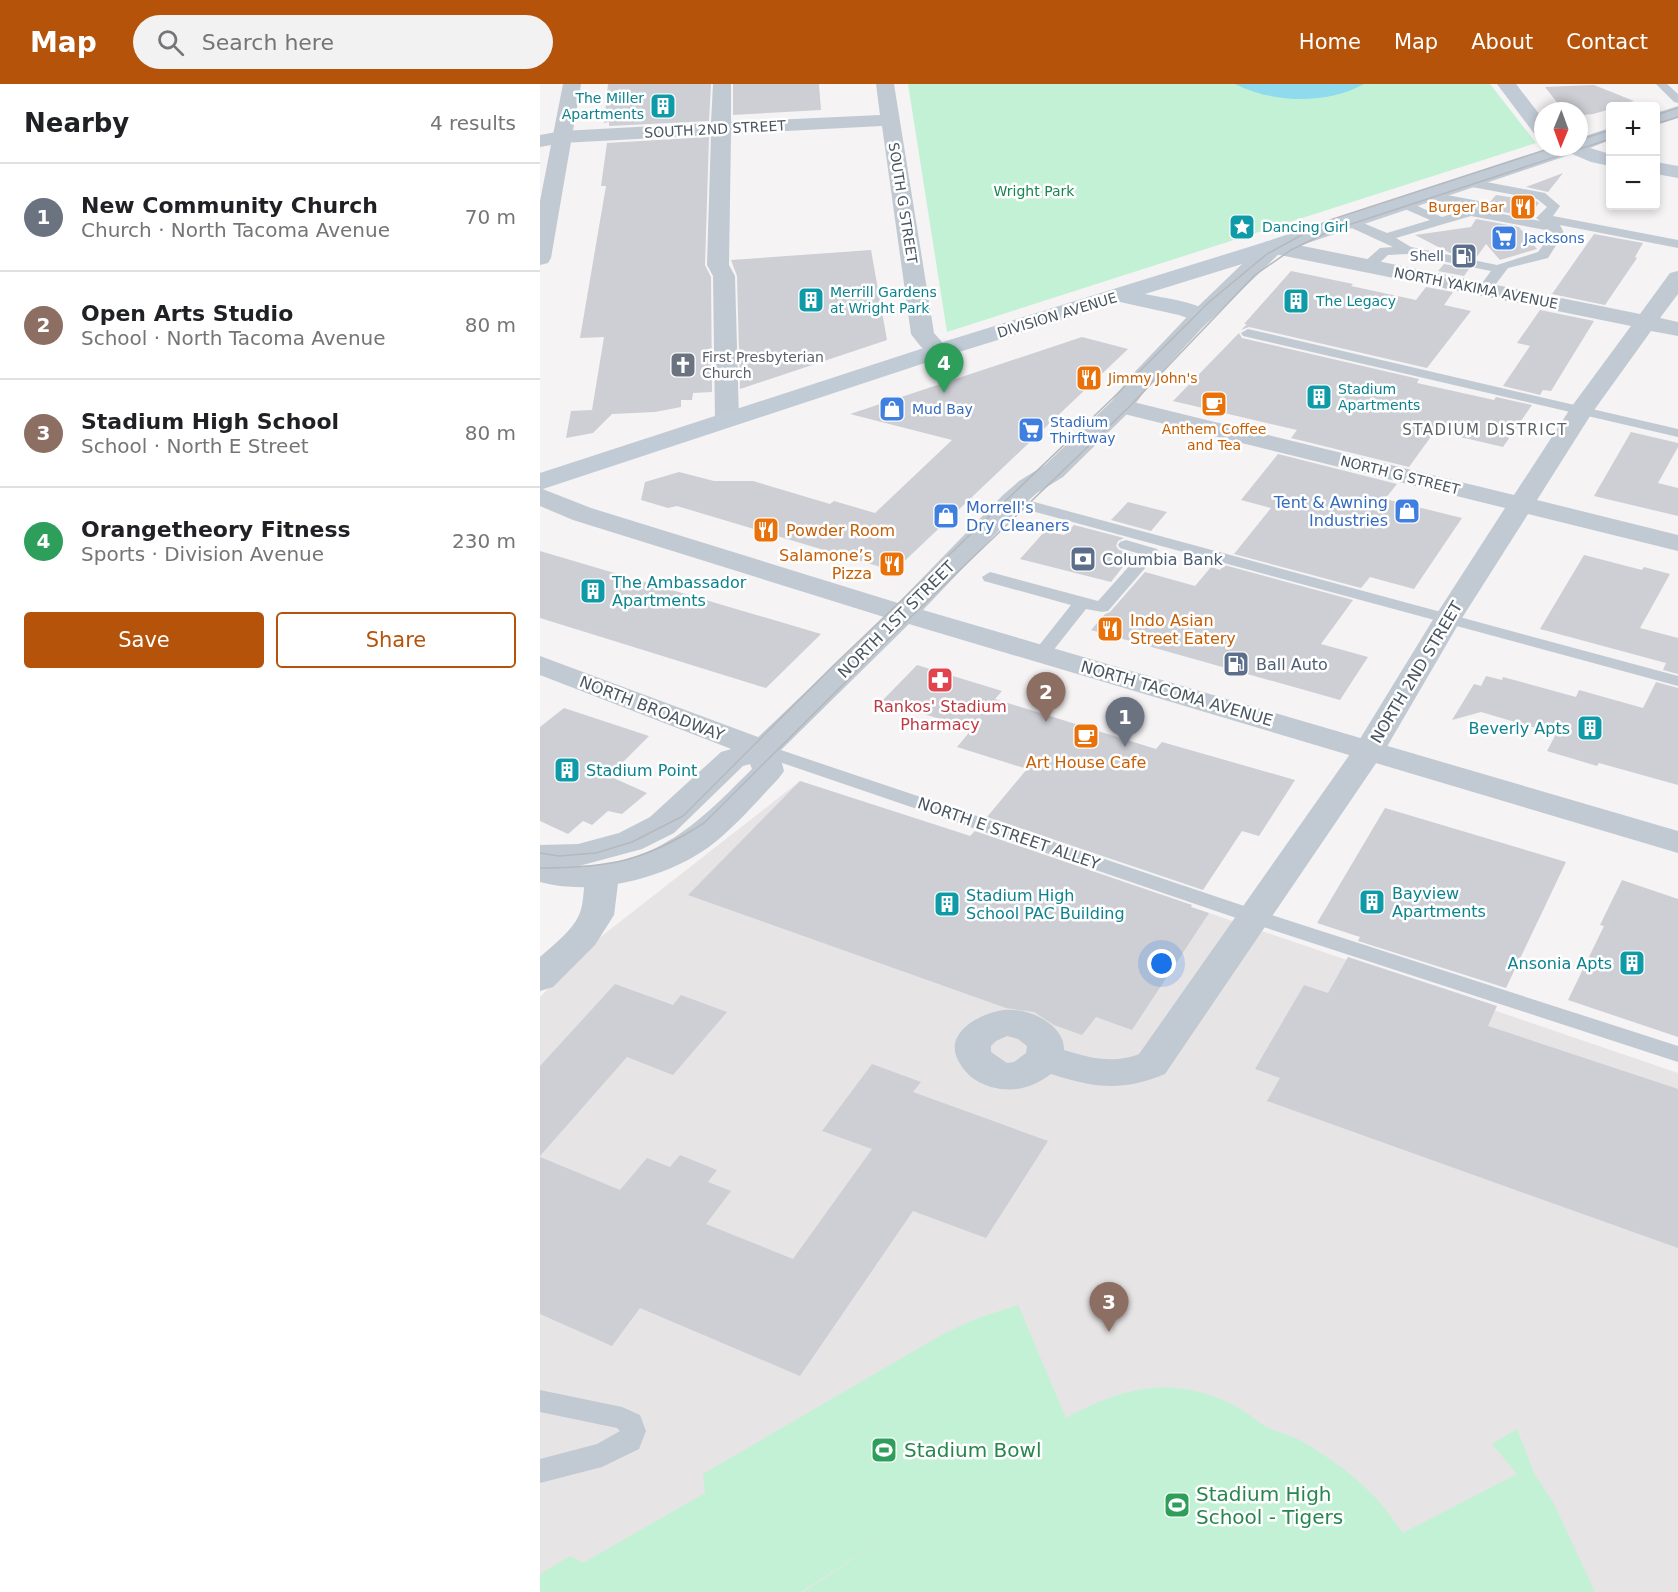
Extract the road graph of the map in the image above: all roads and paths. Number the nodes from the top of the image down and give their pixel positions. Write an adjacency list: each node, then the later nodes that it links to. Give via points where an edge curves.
1 (572, 84): 12 (street)
2 (722, 84): 11 (street)
3 (885, 84): 9 (street, SOUTH G STREET)
4 (1506, 84): 10 (main road)
5 (1660, 84): 6 (lane)
6 (1678, 100)
7 (1678, 112): 8 (main road)
8 (1660, 118)
9 (889, 120): 11 (street, SOUTH 2ND STREET); 40 (street, SOUTH G STREET, via 922,334)
10 (1534, 120)
11 (721, 129): 12 (street, SOUTH 2ND STREET); 44 (street, via 718,265 724,276)
12 (550, 134): 30 (street)
13 (1606, 136): 14 (main road)
14 (1588, 142)
15 (1588, 154): 17 (main road)
16 (1545, 156): 20 (main road, DIVISION AVENUE)
17 (1606, 159)
18 (1660, 169): 19 (main road)
19 (1678, 172)
20 (1465, 182): 21 (main road, DIVISION AVENUE); 23 (lane, via 1540,196 1554,207)
21 (1426, 195): 22 (main road, DIVISION AVENUE); 23 (lane)
22 (1402, 203): 24 (lane); 25 (main road, DIVISION AVENUE)
23 (1545, 218): 27 (lane)
24 (1441, 221): 26 (lane); 32 (lane, via 1470,212 1556,228 1558,231 1543,255)
25 (1347, 222): 26 (lane); 28 (main road, DIVISION AVENUE)
26 (1386, 237): 29 (lane)
27 (1678, 244)
28 (1273, 247): 31 (street, NORTH YAKIMA AVENUE); 35 (main road, DIVISION AVENUE); 36 (street, NORTH 1ST STREET)
29 (1407, 250): 31 (lane, via 1385,251); 32 (lane)
30 (540, 258)
31 (1368, 266): 34 (street, NORTH YAKIMA AVENUE)
32 (1499, 269): 34 (lane)
33 (1678, 278): 37 (street, NORTH 2ND STREET)
34 (1484, 290): 37 (street, NORTH YAKIMA AVENUE)
35 (1120, 295): 36 (main road); 40 (main road, DIVISION AVENUE)
36 (1201, 316): 41 (street, NORTH 1ST STREET)
37 (1648, 322): 38 (street, NORTH YAKIMA AVENUE); 43 (street, NORTH 2ND STREET)
38 (1678, 329)
39 (1248, 333): 43 (lane)
40 (938, 351): 44 (main road, DIVISION AVENUE)
41 (1138, 383): 42 (street, NORTH 1ST STREET); 48 (street, NORTH 1ST STREET, via 1103,402 1034,465 1034,474)
42 (1121, 406): 48 (street, NORTH 1ST STREET, via 1054,471); 49 (street, NORTH G STREET)
43 (1581, 411): 45 (lane); 49 (street, NORTH 2ND STREET)
44 (727, 420): 46 (main road, DIVISION AVENUE)
45 (1678, 433)
46 (540, 482)
47 (540, 496): 55 (street, NORTH TACOMA AVENUE, via 582,514)
48 (1015, 499): 50 (lane); 55 (street, NORTH 1ST STREET); 56 (lane)
49 (1521, 505): 52 (street, NORTH G STREET); 56 (street, NORTH 2ND STREET)
50 (1070, 529)
51 (1099, 537): 54 (lane, via 1151,552 1102,607)
52 (1678, 543)
53 (990, 577): 54 (lane)
54 (1082, 603): 57 (lane)
55 (904, 613): 57 (street, NORTH TACOMA AVENUE); 60 (street, NORTH 1ST STREET)
56 (1448, 618): 59 (lane); 61 (street, NORTH 2ND STREET)
57 (1042, 654): 61 (street, NORTH TACOMA AVENUE)
58 (540, 665): 60 (street, NORTH BROADWAY)
59 (1678, 681)
60 (764, 750): 63 (street, NORTH 1ST STREET, via 732,759 662,825 630,841 578,855); 65 (street, via 768,771 701,837 666,856); 66 (lane, NORTH E STREET ALLEY)
61 (1369, 750): 62 (street, NORTH TACOMA AVENUE); 66 (street, NORTH 2ND STREET)
62 (1678, 842)
63 (540, 856)
64 (540, 870): 65 (street, via 556,877)
65 (602, 876): 67 (street, via 597,915 583,936)
66 (1255, 916): 68 (lane, NORTH E STREET ALLEY); 69 (street, NORTH 2ND STREET, via 1152,1064 1136,1072 1100,1074)
67 (540, 978)
68 (1678, 1054)
69 (1043, 1057)
70 (540, 1401): 71 (lane, via 622,1418 631,1423 633,1431 630,1441 602,1455)
71 (540, 1471)

